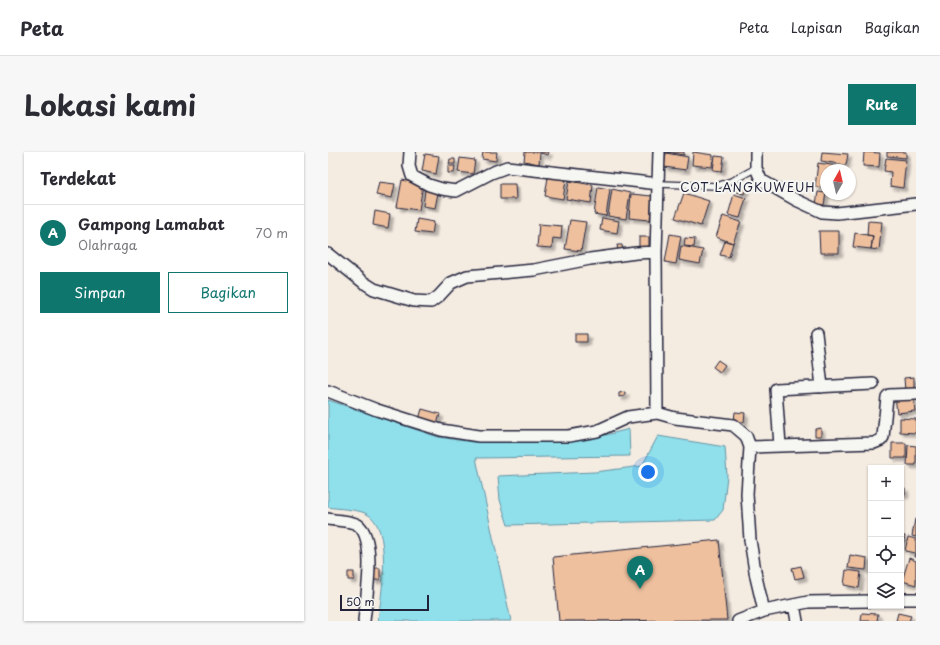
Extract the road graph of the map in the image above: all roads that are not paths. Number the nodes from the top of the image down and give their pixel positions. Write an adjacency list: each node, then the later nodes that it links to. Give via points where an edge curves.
1 (410, 152): 5 (street, via 409,166 412,176 429,185 456,191 491,172 507,167)
2 (659, 152): 5 (street)
3 (756, 152): 4 (street)
4 (756, 168): 5 (lane, via 717,186); 6 (street, via 761,180 822,212 837,214)
5 (659, 184): 7 (street)
6 (916, 204)
7 (656, 252): 8 (street, via 590,259 534,270 467,276 451,283 431,302 414,301 374,289); 14 (street)
8 (328, 254)
9 (816, 333): 11 (street)
10 (873, 384): 11 (street)
11 (822, 387): 15 (street, via 776,389)
12 (328, 391): 14 (street, via 441,430 479,436 569,436 597,431 628,417)
13 (916, 394): 15 (street, via 889,395 886,398 883,436 874,443)
14 (657, 413): 16 (street, via 675,418 733,425 746,436)
15 (780, 446): 16 (street)
16 (750, 447): 22 (street, via 747,494 750,540)
17 (328, 519): 23 (street, via 354,523 363,531 367,540 369,554)
18 (904, 599): 19 (street)
19 (916, 599)
20 (868, 602): 21 (street, via 808,602)
21 (794, 605): 22 (street); 25 (street)
22 (764, 611): 24 (street)
23 (364, 621)
24 (738, 621)
25 (797, 621)

